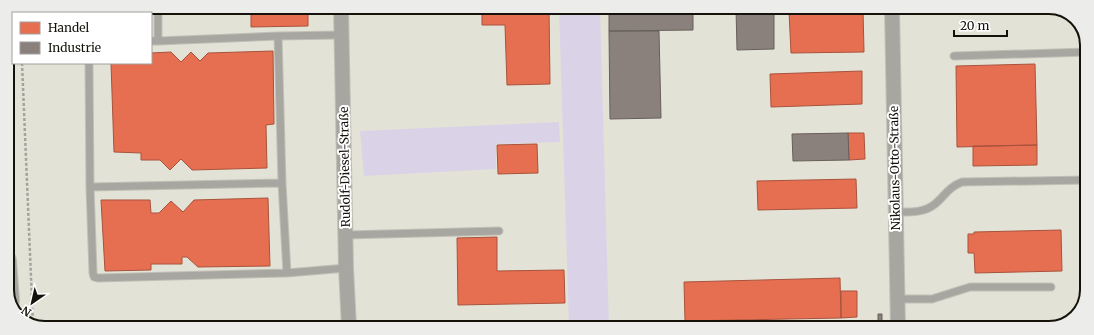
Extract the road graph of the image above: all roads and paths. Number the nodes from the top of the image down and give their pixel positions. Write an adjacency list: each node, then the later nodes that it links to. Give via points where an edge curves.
1 (157, 14): 6 (lane)
2 (341, 14): 4 (street, Rudolf-Diesel-Straße)
3 (892, 14): 14 (street, Nikolaus-Otto-Straße)
4 (342, 35): 5 (lane); 16 (street, Rudolf-Diesel-Straße)
5 (278, 36): 6 (lane); 12 (lane)
6 (154, 41)
7 (1080, 52): 8 (lane)
8 (954, 56)
9 (22, 64): 21 (path)
10 (89, 64): 13 (lane)
11 (1080, 180): 14 (lane, via 962,182 952,186 926,210)
12 (282, 183): 13 (lane); 18 (lane)
13 (90, 187): 18 (lane, via 94,277)
14 (896, 212): 20 (street, Nikolaus-Otto-Straße)
15 (499, 231): 16 (lane)
16 (346, 235): 17 (street, Rudolf-Diesel-Straße)
17 (346, 268): 18 (lane); 22 (street, Rudolf-Diesel-Straße)
18 (287, 273)
19 (1051, 287): 20 (lane, via 970,287 932,299)
20 (898, 298): 23 (street, Nikolaus-Otto-Straße)
21 (33, 319)
22 (349, 321)
23 (898, 321)

